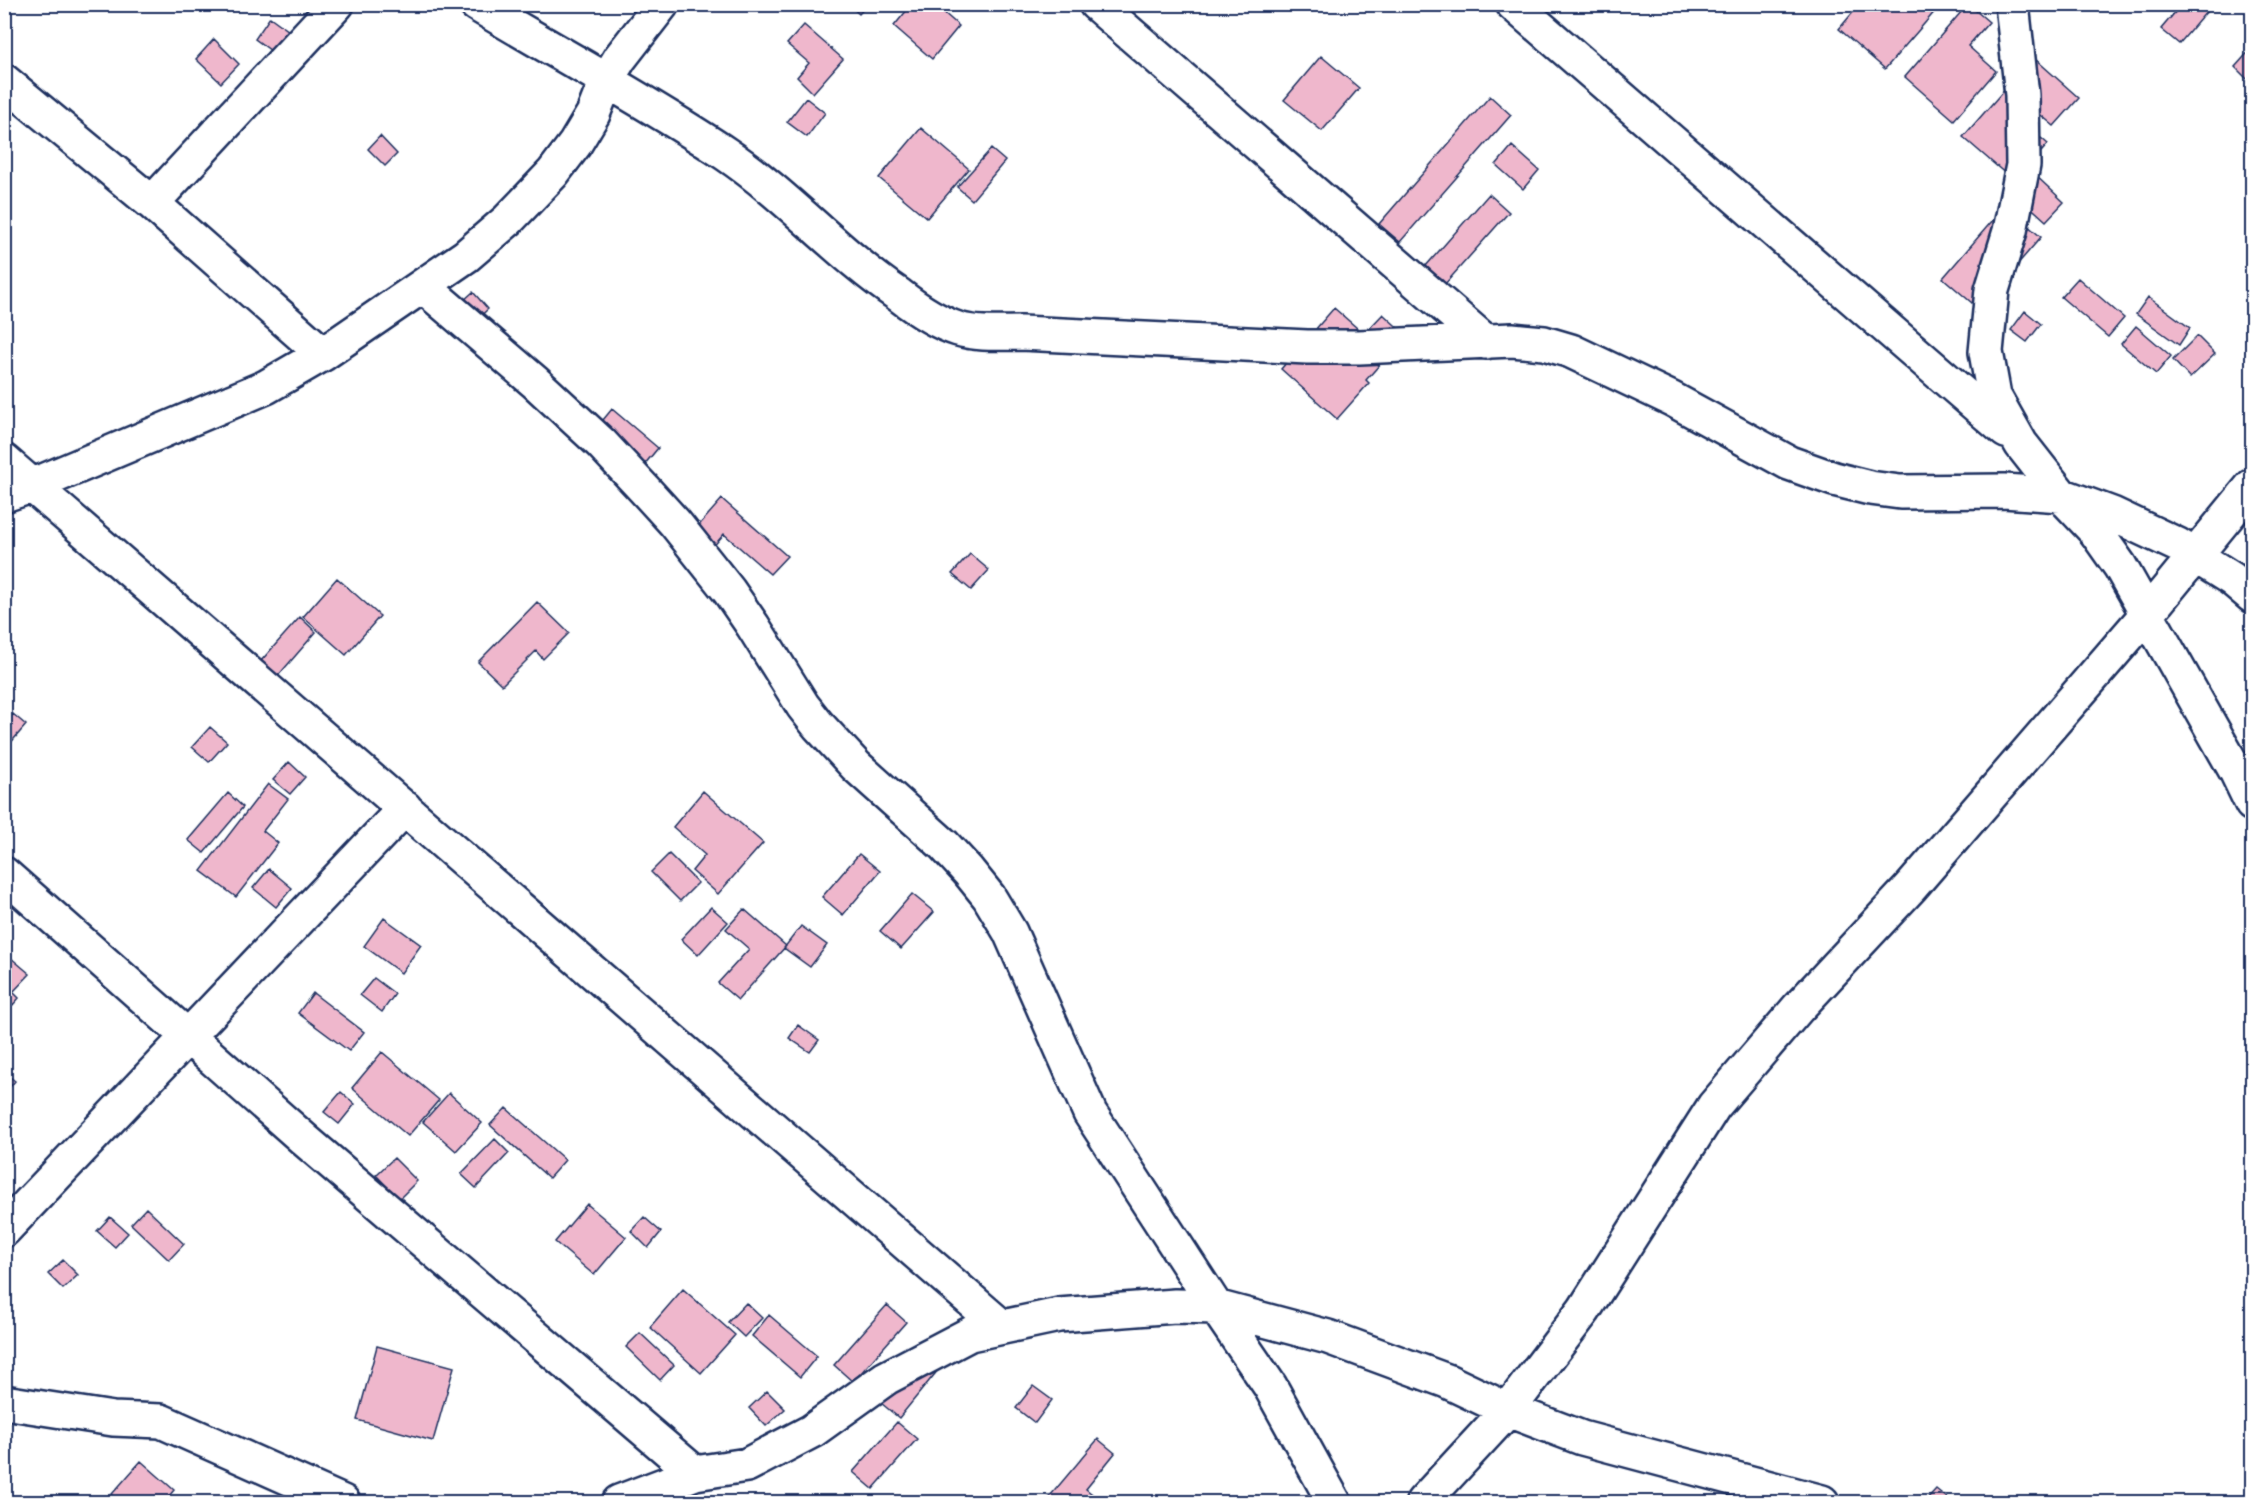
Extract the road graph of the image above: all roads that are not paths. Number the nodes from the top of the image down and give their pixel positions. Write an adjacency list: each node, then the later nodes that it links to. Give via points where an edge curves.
1 (337, 4): 9 (street)
2 (476, 4): 8 (street)
3 (662, 4): 8 (street)
4 (1096, 4): 11 (street)
5 (1513, 4): 13 (street)
6 (2012, 4): 13 (street, via 2022,95 2023,165 2010,231 1992,290 1986,352 1994,396)
7 (4, 81): 9 (street)
8 (606, 81): 10 (street, via 593,114 553,173 488,239); 11 (street, via 728,156 884,285 936,320 960,330 1307,347)
9 (152, 203): 12 (street)
10 (424, 287): 12 (street); 26 (street, via 601,442 675,523 729,591 818,725 975,879 1010,932 1090,1113)
11 (1485, 342): 17 (street, via 1544,343 1571,351 1672,399 1789,463 1834,479 1900,492)
12 (323, 354): 16 (street, via 243,398)
13 (2021, 444): 17 (street)
14 (4, 461): 16 (street)
15 (2253, 486): 18 (street)
16 (19, 490): 22 (street)
17 (2061, 495): 18 (street, via 2112,514); 20 (street, via 2096,532)
18 (2195, 556): 19 (street); 20 (street)
19 (2253, 596)
20 (2148, 614): 21 (street); 29 (street, via 1714,1106 1584,1310)
21 (2253, 804)
22 (405, 808): 24 (street); 27 (street)
23 (4, 874): 24 (street)
24 (187, 1036): 25 (street); 30 (street, via 426,1246)
25 (4, 1230)
26 (1216, 1307): 27 (street, via 1175,1306 1059,1315); 29 (street, via 1328,1336 1447,1381); 33 (street, via 1270,1386)
27 (1002, 1328): 30 (street, via 970,1334 886,1378 812,1431 747,1465)
28 (4, 1402): 31 (street, via 112,1419 161,1421)
29 (1508, 1410): 34 (street); 35 (street, via 1582,1438)
30 (695, 1473): 32 (street)
31 (344, 1503)
32 (619, 1503)
33 (1334, 1503)
34 (1424, 1503)
35 (1822, 1503)

